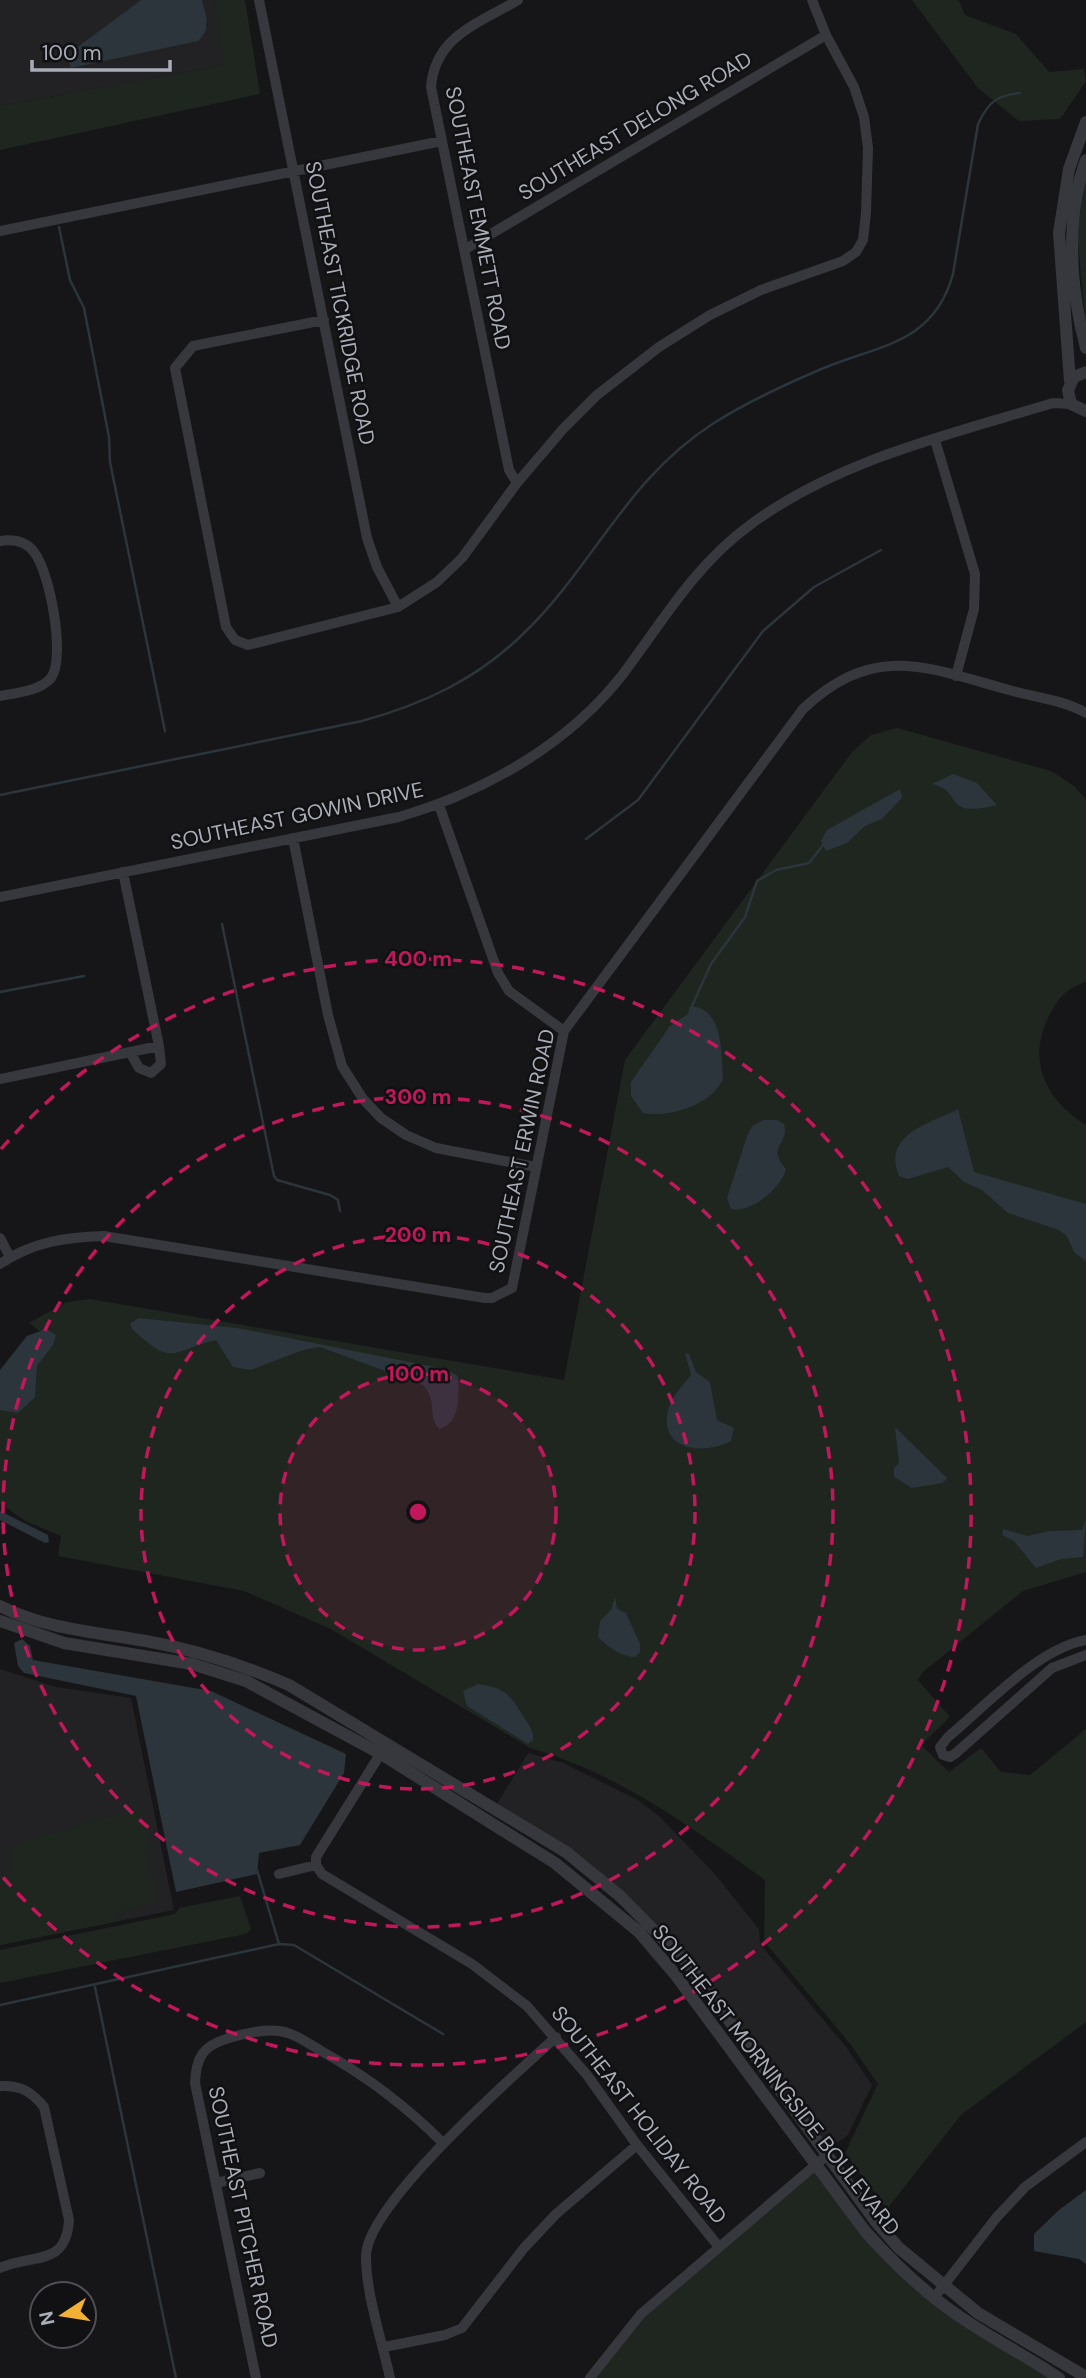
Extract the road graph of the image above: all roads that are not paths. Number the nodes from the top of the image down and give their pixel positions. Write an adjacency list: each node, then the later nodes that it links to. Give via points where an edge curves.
1 (259, 0): 8 (street, SOUTHEAST TICKRIDGE ROAD)
2 (518, 0): 6 (street, SOUTHEAST EMMETT ROAD, via 444,46 433,66 431,87)
3 (812, 0): 4 (street)
4 (826, 34): 11 (street, SOUTHEAST DELONG ROAD); 19 (street, via 864,117 866,213 863,240 856,252 843,261 761,290 659,347 597,395)
5 (1086, 122): 9 (street)
6 (442, 141): 8 (street); 11 (street, SOUTHEAST EMMETT ROAD)
7 (1086, 160): 9 (street)
8 (293, 172): 10 (street); 12 (street, SOUTHEAST TICKRIDGE ROAD)
9 (1075, 172): 13 (street, via 1072,234); 15 (street, via 1059,233)
10 (0, 231)
11 (464, 250): 19 (street, SOUTHEAST EMMETT ROAD, via 509,470)
12 (324, 320): 21 (street, SOUTHEAST TICKRIDGE ROAD, via 367,538); 21 (street, via 193,346 175,368 226,627 235,640 248,645)
13 (1086, 348)
14 (1086, 372): 15 (street)
15 (1069, 385): 16 (street, SOUTHEAST GOWIN DRIVE); 17 (street)
16 (1054, 403): 17 (street, SOUTHEAST GOWIN DRIVE); 18 (street, SOUTHEAST GOWIN DRIVE)
17 (1081, 411)
18 (935, 440): 22 (street, via 975,574 974,609); 25 (street, SOUTHEAST GOWIN DRIVE, via 847,471 793,496 748,526 674,602 591,710 504,775)
19 (517, 483): 21 (street, via 462,558 437,582)
20 (0, 541): 23 (street, via 25,543 35,552 59,646 57,668 49,681)
21 (398, 607)
22 (956, 676): 24 (street, SOUTHEAST ERWIN ROAD); 29 (street, SOUTHEAST ERWIN ROAD, via 913,664 882,666 849,675 821,692 803,709)
23 (0, 696)
24 (1086, 713)
25 (439, 805): 26 (street, SOUTHEAST GOWIN DRIVE); 29 (street, via 498,973 509,990)
26 (293, 838): 27 (street, SOUTHEAST GOWIN DRIVE); 33 (street, via 328,1015 342,1066 363,1099 406,1135 436,1148)
27 (123, 872): 28 (street, SOUTHEAST GOWIN DRIVE); 30 (street)
28 (0, 897)
29 (564, 1031): 33 (street, SOUTHEAST ERWIN ROAD)
30 (159, 1046): 31 (street); 31 (street, via 161,1065 151,1073 139,1068)
31 (130, 1052): 32 (street)
32 (0, 1079)
33 (536, 1167): 35 (street, SOUTHEAST ERWIN ROAD, via 512,1288 492,1298 104,1236 68,1237 30,1247)
34 (0, 1238): 35 (street)
35 (5, 1261)
36 (0, 1606): 38 (street, SOUTHEAST MORNINGSIDE BOULEVARD)
37 (0, 1621): 40 (street, SOUTHEAST MORNINGSIDE BOULEVARD)
38 (80, 1631): 40 (street); 42 (street, SOUTHEAST MORNINGSIDE BOULEVARD, via 145,1641)
39 (1086, 1640): 41 (street, via 1044,1657 942,1743 943,1755 956,1753 1052,1668)
40 (78, 1646): 42 (street, SOUTHEAST MORNINGSIDE BOULEVARD)
41 (1086, 1655)
42 (230, 1668): 43 (street, SOUTHEAST MORNINGSIDE BOULEVARD, via 289,1685)
43 (384, 1749): 44 (street, SOUTHEAST MORNINGSIDE BOULEVARD); 45 (street, via 316,1857)
44 (495, 1817): 47 (street, SOUTHEAST MORNINGSIDE BOULEVARD, via 566,1852); 48 (street, SOUTHEAST MORNINGSIDE BOULEVARD)
45 (316, 1865): 46 (street); 50 (street, SOUTHEAST HOLIDAY ROAD, via 322,1874 489,1976)
46 (279, 1874)
47 (620, 1896): 48 (street); 49 (street, SOUTHEAST MORNINGSIDE BOULEVARD, via 688,1964)
48 (610, 1906): 49 (street, SOUTHEAST MORNINGSIDE BOULEVARD)
49 (722, 2026): 55 (street, SOUTHEAST MORNINGSIDE BOULEVARD); 56 (street, SOUTHEAST MORNINGSIDE BOULEVARD)
50 (556, 2037): 53 (street); 54 (street, SOUTHEAST HOLIDAY ROAD)
51 (0, 2086): 60 (street, via 22,2088 44,2107 69,2220 68,2235 54,2254)
52 (1086, 2142): 61 (street, via 1025,2187)
53 (443, 2143): 58 (street, SOUTHEAST PITCHER ROAD, via 406,2106 354,2069 294,2035 265,2031 215,2043 202,2052 195,2065); 63 (street, via 382,2216 367,2248)
54 (637, 2145): 59 (street, SOUTHEAST HOLIDAY ROAD); 63 (street, via 586,2185 548,2223 462,2328)
55 (827, 2156): 56 (street); 61 (street, SOUTHEAST MORNINGSIDE BOULEVARD, via 899,2248)
56 (816, 2164): 59 (street); 62 (street, SOUTHEAST MORNINGSIDE BOULEVARD, via 865,2231)
57 (260, 2173): 58 (street)
58 (216, 2183): 65 (street, SOUTHEAST PITCHER ROAD)
59 (719, 2247): 67 (street, via 641,2314)
60 (0, 2269)
61 (943, 2286): 62 (street); 64 (street, SOUTHEAST MORNINGSIDE BOULEVARD, via 978,2313)
62 (934, 2298): 68 (street, SOUTHEAST MORNINGSIDE BOULEVARD)
63 (384, 2347): 66 (street)
64 (1084, 2377)
65 (256, 2378)
66 (390, 2378)
67 (590, 2378)
68 (1059, 2378)

